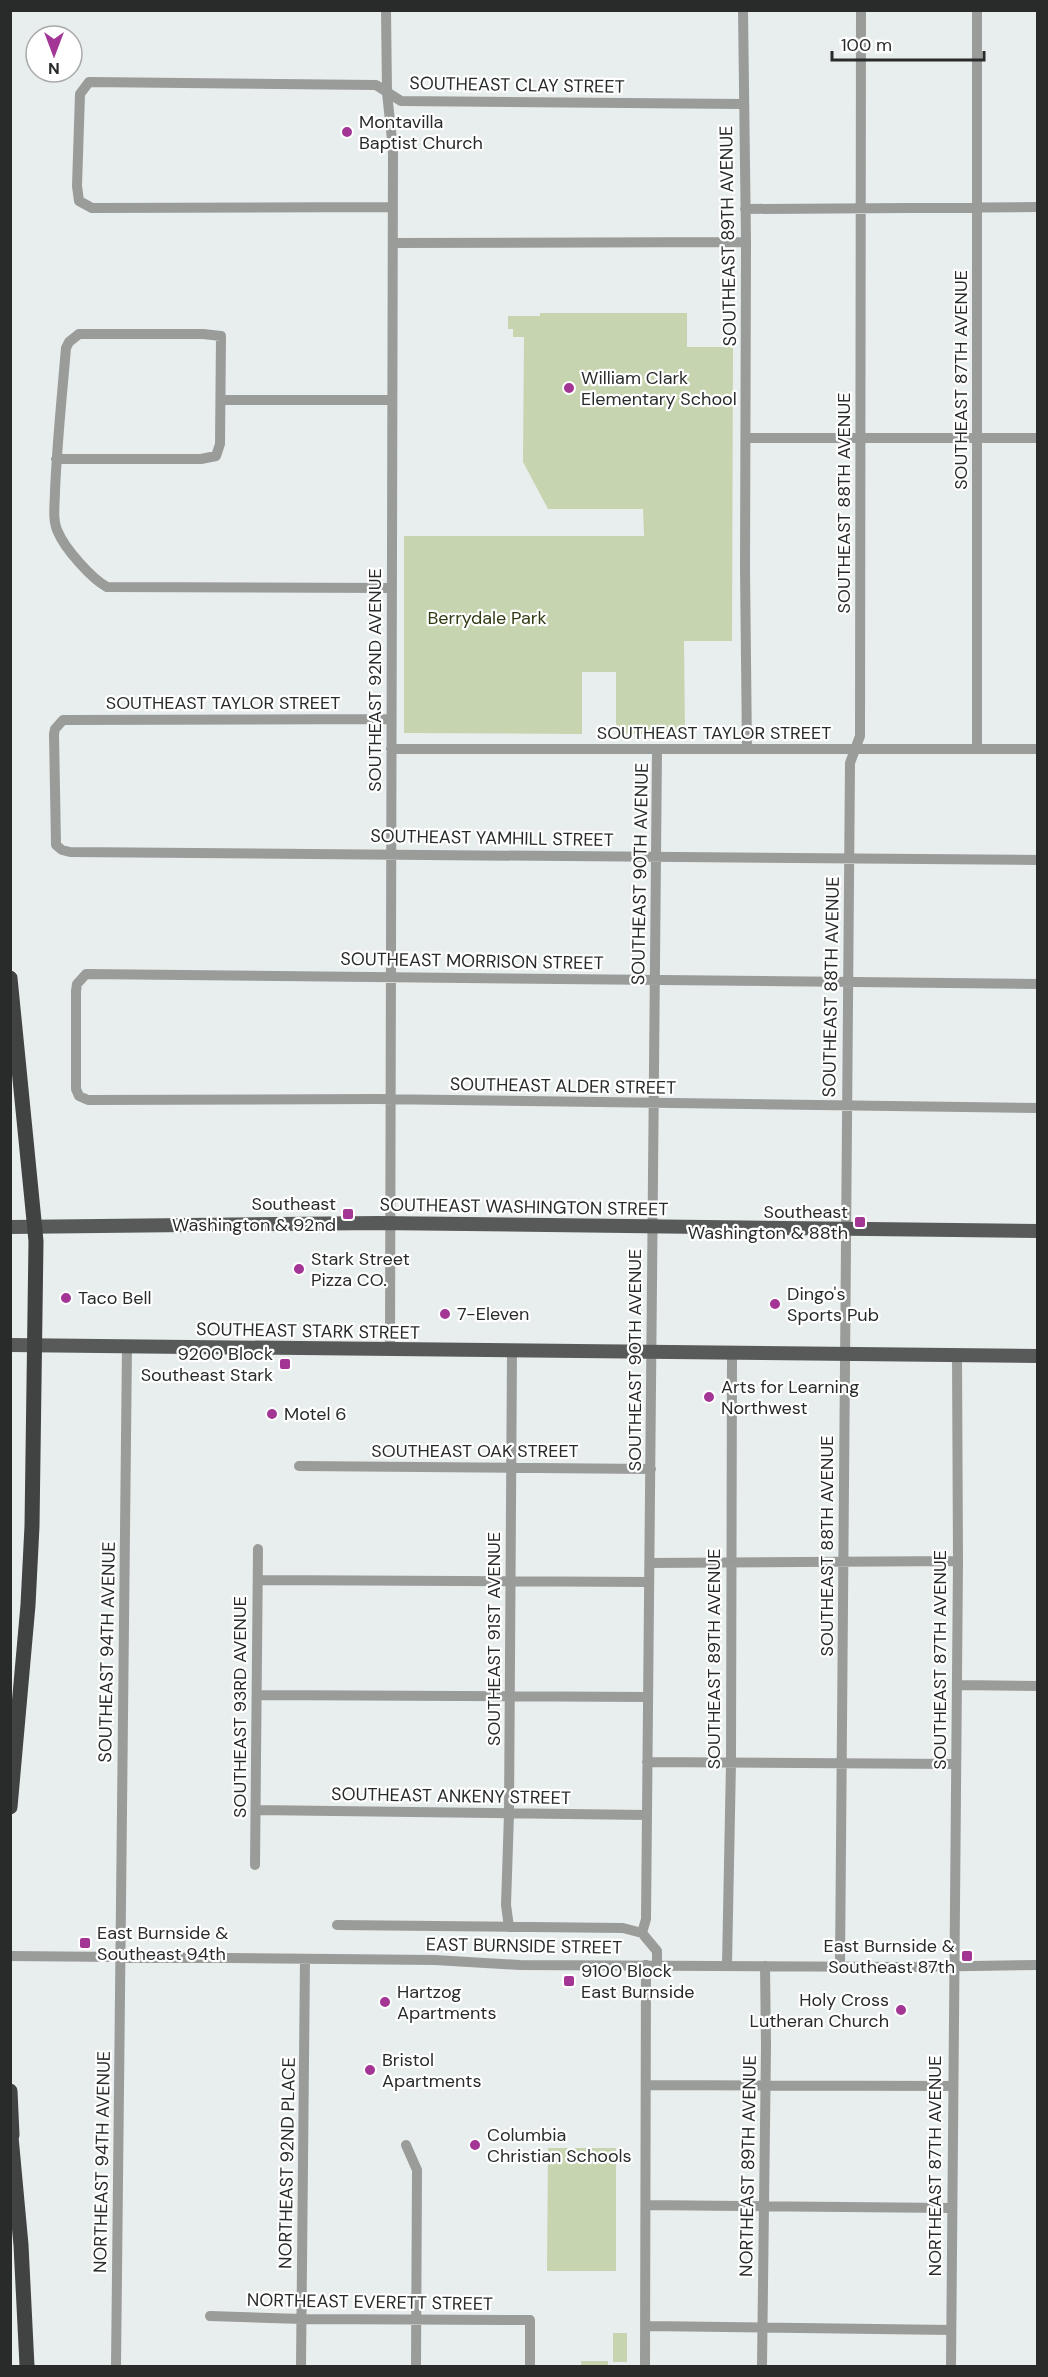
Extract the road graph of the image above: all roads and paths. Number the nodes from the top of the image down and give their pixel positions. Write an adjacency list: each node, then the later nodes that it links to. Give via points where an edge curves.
1 (386, 10): 5 (street, SOUTHEAST 92ND AVENUE)
2 (743, 10): 6 (street, SOUTHEAST 89TH AVENUE)
3 (861, 10): 10 (street, SOUTHEAST 88TH AVENUE)
4 (977, 10): 7 (street, SOUTHEAST 87TH AVENUE)
5 (387, 93): 6 (street, SOUTHEAST CLAY STREET, via 401,101); 8 (street, SOUTHEAST 92ND AVENUE, via 393,149); 8 (street, SOUTHEAST CLAY STREET, via 376,86 89,82 80,94 77,174 79,201 92,208)
6 (743, 104): 11 (street, SOUTHEAST 89TH AVENUE)
7 (978, 206): 9 (street); 10 (street); 18 (street, SOUTHEAST 87TH AVENUE)
8 (393, 207): 13 (street, SOUTHEAST 92ND AVENUE)
9 (1038, 207)
10 (861, 208): 11 (street); 16 (street, SOUTHEAST 88TH AVENUE)
11 (746, 209): 12 (street, SOUTHEAST 89TH AVENUE)
12 (746, 242): 13 (street); 17 (street, SOUTHEAST 89TH AVENUE)
13 (393, 243): 15 (street, SOUTHEAST 92ND AVENUE)
14 (221, 400): 15 (street); 20 (street, via 216,456); 20 (street, via 220,336 80,334 66,348)
15 (392, 400): 21 (street, SOUTHEAST 92ND AVENUE)
16 (861, 437): 17 (street); 18 (street); 26 (street, SOUTHEAST 88TH AVENUE, via 860,736)
17 (746, 438): 25 (street, SOUTHEAST 89TH AVENUE)
18 (977, 438): 19 (street); 27 (street, SOUTHEAST 87TH AVENUE)
19 (1038, 438)
20 (56, 459): 21 (street, via 57,531 98,582 107,586)
21 (392, 588): 22 (street, SOUTHEAST 92ND AVENUE)
22 (391, 719): 23 (street, SOUTHEAST 92ND AVENUE); 29 (street, SOUTHEAST TAYLOR STREET, via 63,720 54,734)
23 (391, 749): 24 (street, SOUTHEAST TAYLOR STREET); 30 (street, SOUTHEAST 92ND AVENUE)
24 (657, 749): 25 (street, SOUTHEAST TAYLOR STREET); 31 (street, SOUTHEAST 90TH AVENUE)
25 (747, 749): 26 (street, SOUTHEAST TAYLOR STREET)
26 (855, 749): 27 (street, SOUTHEAST TAYLOR STREET); 32 (street, SOUTHEAST 88TH AVENUE, via 850,763)
27 (977, 749): 28 (street, SOUTHEAST TAYLOR STREET)
28 (1038, 749)
29 (56, 845): 30 (street, SOUTHEAST YAMHILL STREET, via 70,852)
30 (391, 853): 31 (street, SOUTHEAST YAMHILL STREET); 34 (street, SOUTHEAST 92ND AVENUE)
31 (656, 856): 32 (street, SOUTHEAST YAMHILL STREET); 36 (street, SOUTHEAST 90TH AVENUE)
32 (849, 858): 33 (street, SOUTHEAST YAMHILL STREET); 37 (street, SOUTHEAST 88TH AVENUE)
33 (1038, 860)
34 (391, 977): 36 (street, SOUTHEAST MORRISON STREET); 39 (street, SOUTHEAST MORRISON STREET, via 86,974 76,988 76,1089 79,1096); 40 (street, SOUTHEAST 92ND AVENUE)
35 (10, 978): 46 (highway)
36 (655, 981): 37 (street, SOUTHEAST MORRISON STREET); 41 (street, SOUTHEAST 90TH AVENUE)
37 (847, 983): 38 (street, SOUTHEAST MORRISON STREET); 42 (street, SOUTHEAST 88TH AVENUE)
38 (1038, 984)
39 (88, 1100): 40 (street, SOUTHEAST ALDER STREET)
40 (391, 1101): 41 (street, SOUTHEAST ALDER STREET); 44 (street, SOUTHEAST 92ND AVENUE)
41 (654, 1104): 42 (street, SOUTHEAST ALDER STREET); 47 (street, SOUTHEAST 90TH AVENUE)
42 (846, 1106): 43 (street, SOUTHEAST ALDER STREET); 48 (street, SOUTHEAST 88TH AVENUE)
43 (1038, 1108)
44 (391, 1223): 46 (main road, SOUTHEAST WASHINGTON STREET); 47 (main road, SOUTHEAST WASHINGTON STREET); 53 (street, SOUTHEAST 92ND AVENUE)
45 (10, 1227): 46 (main road, SOUTHEAST WASHINGTON STREET)
46 (36, 1227): 51 (highway)
47 (653, 1228): 48 (main road, SOUTHEAST WASHINGTON STREET); 55 (street, SOUTHEAST 90TH AVENUE)
48 (845, 1229): 49 (main road, SOUTHEAST WASHINGTON STREET); 57 (street, SOUTHEAST 88TH AVENUE)
49 (1038, 1231)
50 (12, 1346): 51 (main road, SOUTHEAST STARK STREET)
51 (36, 1346): 52 (main road, SOUTHEAST STARK STREET); 80 (highway, via 28,1605)
52 (127, 1347): 53 (main road, SOUTHEAST STARK STREET); 89 (street, SOUTHEAST 94TH AVENUE)
53 (390, 1350): 54 (main road, SOUTHEAST STARK STREET)
54 (512, 1351): 55 (main road, SOUTHEAST STARK STREET); 61 (street, SOUTHEAST 91ST AVENUE)
55 (652, 1352): 56 (main road, SOUTHEAST STARK STREET); 62 (street, SOUTHEAST 90TH AVENUE)
56 (732, 1353): 57 (main road, SOUTHEAST STARK STREET); 64 (street, SOUTHEAST 89TH AVENUE)
57 (844, 1354): 58 (main road, SOUTHEAST STARK STREET); 65 (street, SOUTHEAST 88TH AVENUE)
58 (957, 1355): 59 (main road, SOUTHEAST STARK STREET); 66 (street, SOUTHEAST 87TH AVENUE)
59 (1038, 1356)
60 (299, 1466): 61 (street, SOUTHEAST OAK STREET)
61 (511, 1467): 62 (street, SOUTHEAST OAK STREET); 69 (street, SOUTHEAST 91ST AVENUE)
62 (651, 1469): 67 (street, SOUTHEAST 90TH AVENUE)
63 (258, 1549): 68 (street, SOUTHEAST 93RD AVENUE)
64 (730, 1561): 65 (street); 67 (street); 77 (street, SOUTHEAST 89TH AVENUE)
65 (844, 1562): 66 (street); 78 (street, SOUTHEAST 88TH AVENUE)
66 (958, 1562): 71 (street, SOUTHEAST 87TH AVENUE)
67 (650, 1563): 70 (street, SOUTHEAST 90TH AVENUE)
68 (258, 1580): 69 (street); 73 (street, SOUTHEAST 93RD AVENUE)
69 (511, 1581): 70 (street); 74 (street, SOUTHEAST 91ST AVENUE)
70 (649, 1582): 75 (street, SOUTHEAST 90TH AVENUE)
71 (957, 1685): 72 (street); 79 (street, SOUTHEAST 87TH AVENUE)
72 (1038, 1686)
73 (257, 1695): 74 (street); 81 (street, SOUTHEAST 93RD AVENUE)
74 (510, 1697): 75 (street); 82 (street, SOUTHEAST 91ST AVENUE)
75 (648, 1697): 76 (street, SOUTHEAST 90TH AVENUE)
76 (647, 1762): 77 (street); 83 (street, SOUTHEAST 90TH AVENUE)
77 (731, 1762): 78 (street); 92 (street, SOUTHEAST 89TH AVENUE)
78 (843, 1764): 79 (street); 95 (street, SOUTHEAST 88TH AVENUE)
79 (956, 1764): 96 (street, SOUTHEAST 87TH AVENUE)
80 (10, 1807)
81 (256, 1809): 82 (street, SOUTHEAST ANKENY STREET); 84 (street, SOUTHEAST 93RD AVENUE)
82 (509, 1814): 83 (street, SOUTHEAST ANKENY STREET); 86 (street, SOUTHEAST 91ST AVENUE)
83 (647, 1815): 87 (street, SOUTHEAST 90TH AVENUE, via 646,1919)
84 (255, 1865)
85 (337, 1925): 86 (street)
86 (509, 1927): 87 (street, via 623,1928)
87 (642, 1933): 91 (street, via 657,1951)
88 (10, 1956): 89 (street, EAST BURNSIDE STREET)
89 (121, 1957): 90 (street, EAST BURNSIDE STREET); 113 (street, NORTHEAST 94TH AVENUE)
90 (305, 1959): 91 (street, EAST BURNSIDE STREET); 107 (street, NORTHEAST 92ND PLACE)
91 (651, 1965): 92 (street, EAST BURNSIDE STREET); 97 (street)
92 (727, 1965): 94 (street, EAST BURNSIDE STREET)
93 (1038, 1965): 96 (street, EAST BURNSIDE STREET)
94 (765, 1966): 95 (street, EAST BURNSIDE STREET); 98 (street, NORTHEAST 89TH AVENUE)
95 (840, 1966): 96 (street, EAST BURNSIDE STREET)
96 (954, 1966): 99 (street, NORTHEAST 87TH AVENUE)
97 (647, 2085): 98 (street); 103 (street)
98 (765, 2085): 99 (street); 104 (street, NORTHEAST 89TH AVENUE)
99 (952, 2086): 105 (street, NORTHEAST 87TH AVENUE)
100 (10, 2091): 101 (highway)
101 (11, 2131): 112 (highway)
102 (406, 2145): 108 (street, via 417,2170)
103 (647, 2205): 104 (street); 109 (street)
104 (764, 2206): 105 (street); 110 (street, NORTHEAST 89TH AVENUE)
105 (952, 2208): 111 (street, NORTHEAST 87TH AVENUE)
106 (210, 2316): 107 (street, NORTHEAST EVERETT STREET)
107 (302, 2319): 108 (street, NORTHEAST EVERETT STREET); 114 (street, NORTHEAST 92ND PLACE)
108 (417, 2319): 115 (street); 116 (street, NORTHEAST EVERETT STREET, via 530,2320)
109 (646, 2326): 110 (street); 117 (street)
110 (763, 2328): 111 (street); 118 (street, NORTHEAST 89TH AVENUE)
111 (951, 2330): 119 (street, NORTHEAST 87TH AVENUE)
112 (27, 2367)
113 (116, 2367)
114 (301, 2367)
115 (416, 2367)
116 (530, 2367)
117 (645, 2367)
118 (762, 2367)
119 (951, 2367)

